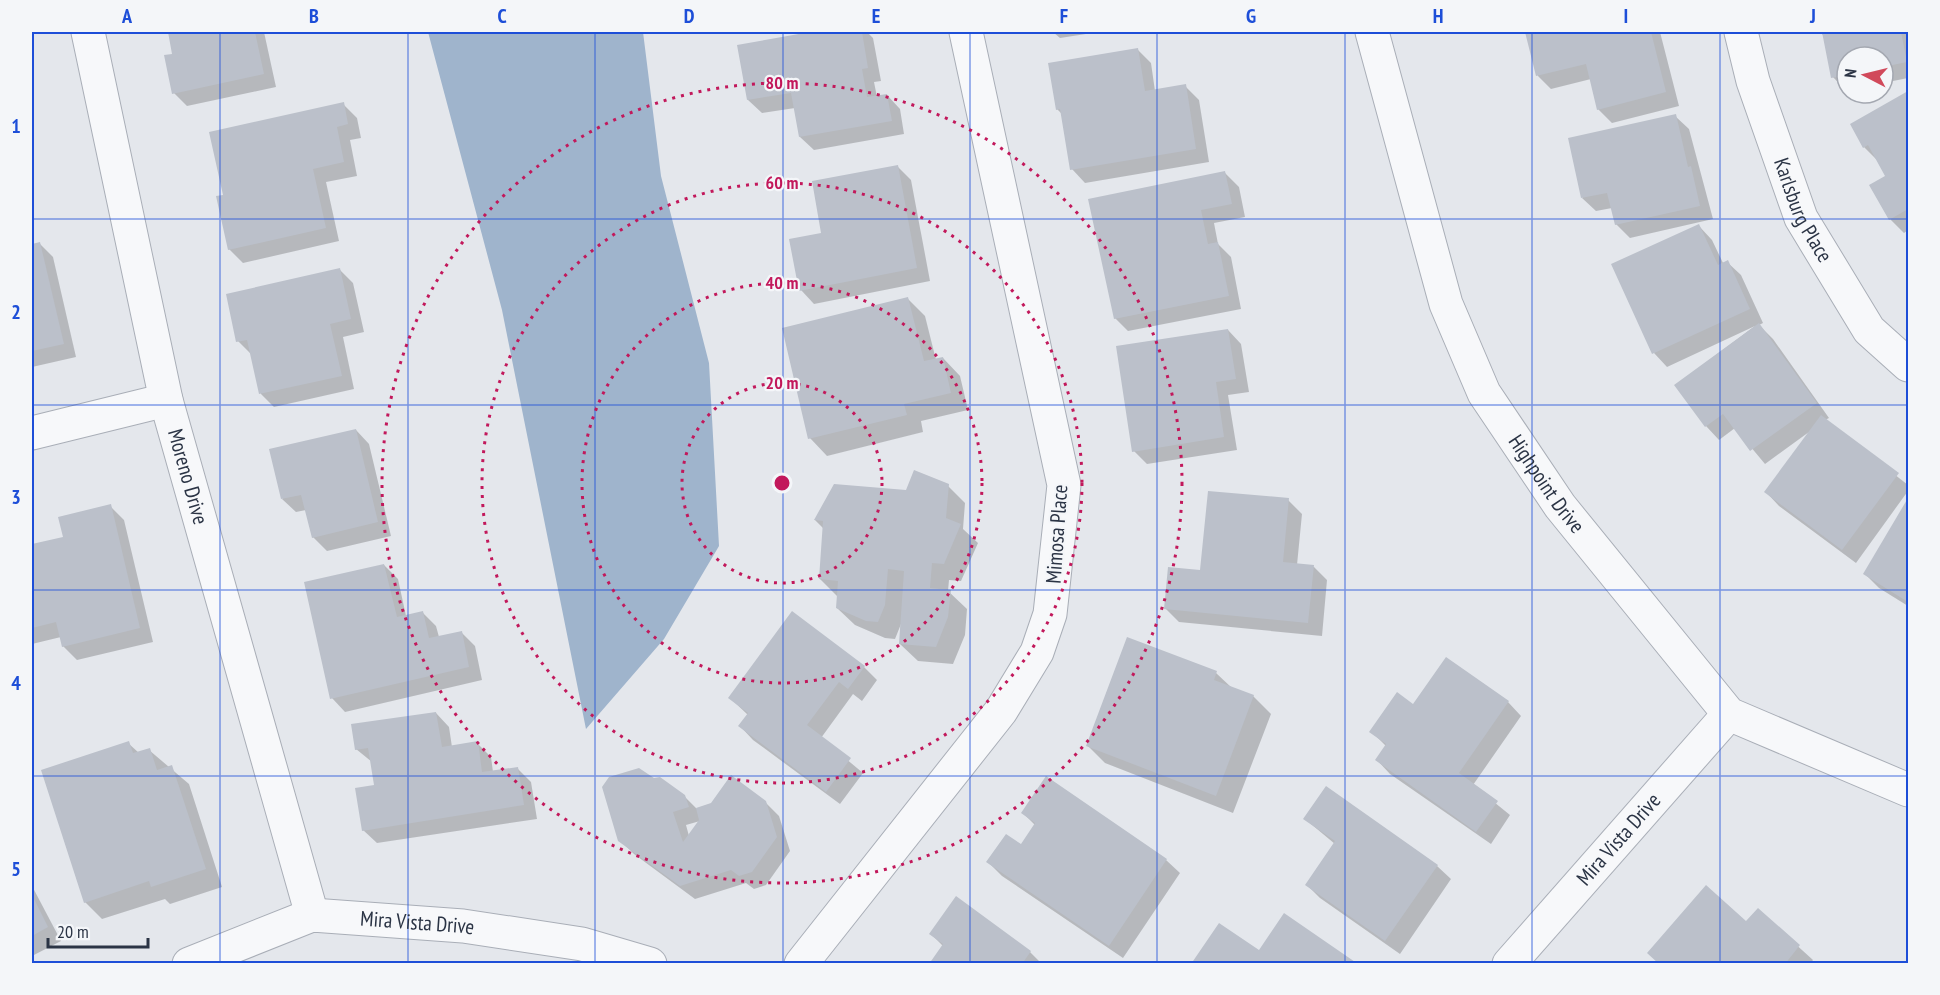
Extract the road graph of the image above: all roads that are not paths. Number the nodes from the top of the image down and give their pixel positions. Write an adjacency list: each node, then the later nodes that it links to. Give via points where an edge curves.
1 (88, 32): 6 (street, Moreno Drive)
2 (966, 32): 13 (street, Mimosa Place, via 1064,485 1050,614 1037,652 1000,711)
3 (1372, 32): 8 (street, Highpoint Drive, via 1446,304 1484,393 1560,506)
4 (1741, 32): 5 (street, Karlsburg Place, via 1753,81 1802,218 1869,330)
5 (1908, 365)
6 (166, 400): 7 (street); 10 (street, Moreno Drive)
7 (32, 433)
8 (1729, 714): 9 (street, Highpoint Drive); 14 (street, Mira Vista Drive)
9 (1908, 790)
10 (312, 915): 11 (street, Mira Vista Drive); 12 (street, Mira Vista Drive, via 463,926 582,944)
11 (189, 963)
12 (650, 963)
13 (801, 963)
14 (1509, 963)

